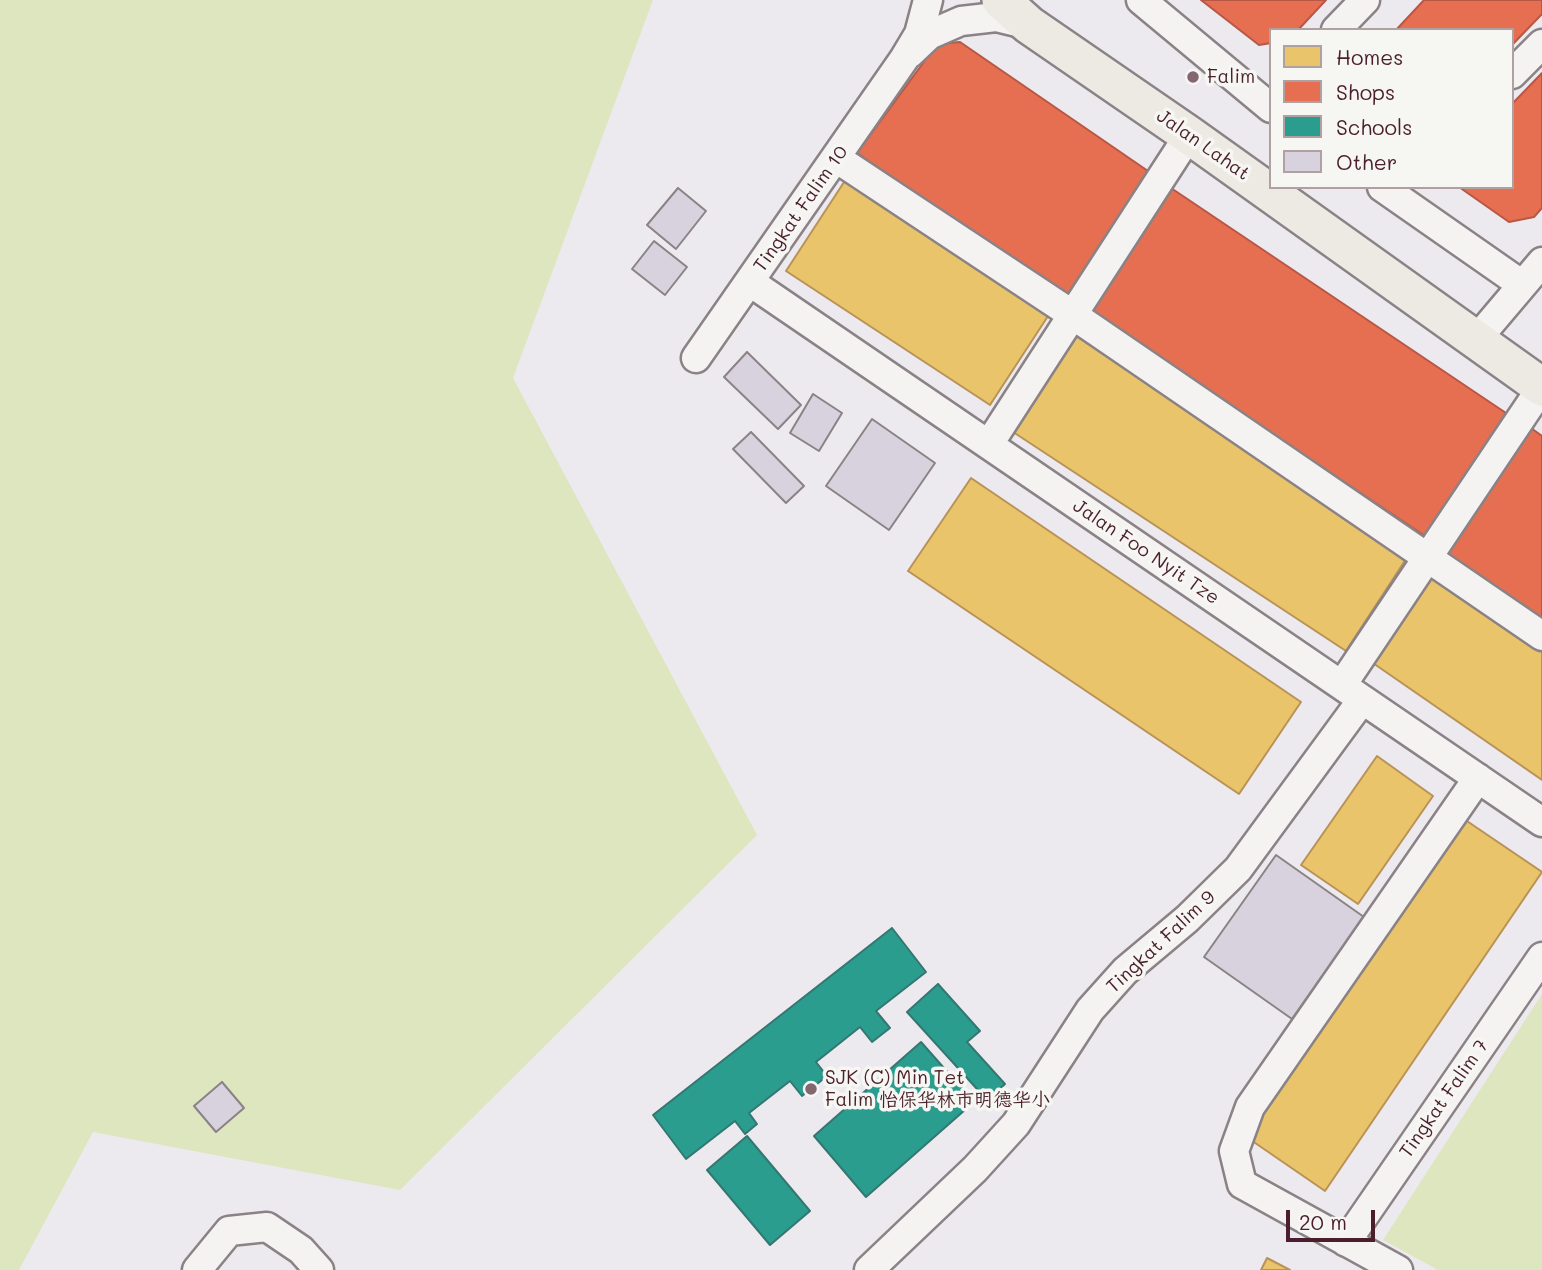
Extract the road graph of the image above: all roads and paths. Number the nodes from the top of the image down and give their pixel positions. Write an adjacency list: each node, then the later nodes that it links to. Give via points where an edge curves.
1 (928, 0): 8 (street, via 919,34)
2 (1001, 0): 5 (main road, Jalan Lahat)
3 (1365, 0): 6 (street)
4 (1156, 4): 10 (street)
5 (1029, 25): 8 (street, via 996,17 961,21 929,35); 11 (main road, Jalan Lahat)
6 (1338, 28)
7 (1542, 44): 9 (street)
8 (904, 60): 12 (street, Tingkat Falim 10)
9 (1514, 72)
10 (1269, 103)
11 (1189, 135): 17 (street); 18 (main road, Jalan Lahat)
12 (836, 158): 15 (street, Tingkat Falim 10); 17 (street)
13 (1393, 190): 16 (street)
14 (1542, 262): 16 (street)
15 (750, 282): 19 (street, Tingkat Falim 10); 21 (street, Jalan Foo Nyit Tze)
16 (1521, 284): 18 (street)
17 (1073, 315): 21 (street); 22 (street)
18 (1476, 340): 20 (main road, Jalan Lahat)
19 (696, 358)
20 (1542, 387): 22 (street, Tingkat Falim 9)
21 (989, 444): 24 (street, Jalan Foo Nyit Tze)
22 (1429, 556): 23 (street); 24 (street, Tingkat Falim 9)
23 (1542, 636)
24 (1352, 693): 25 (street, Jalan Foo Nyit Tze); 31 (street, Tingkat Falim 9, via 1238,869 1125,971 1090,1010 1016,1124)
25 (1478, 778): 26 (street, Jalan Foo Nyit Tze); 28 (street, via 1250,1107 1234,1151 1242,1184)
26 (1542, 822)
27 (1542, 957): 28 (street, Tingkat Falim 7)
28 (1346, 1242): 32 (street)
29 (197, 1269): 30 (street, via 229,1231 267,1227 301,1250)
30 (319, 1270)
31 (869, 1270)
32 (1398, 1270)

